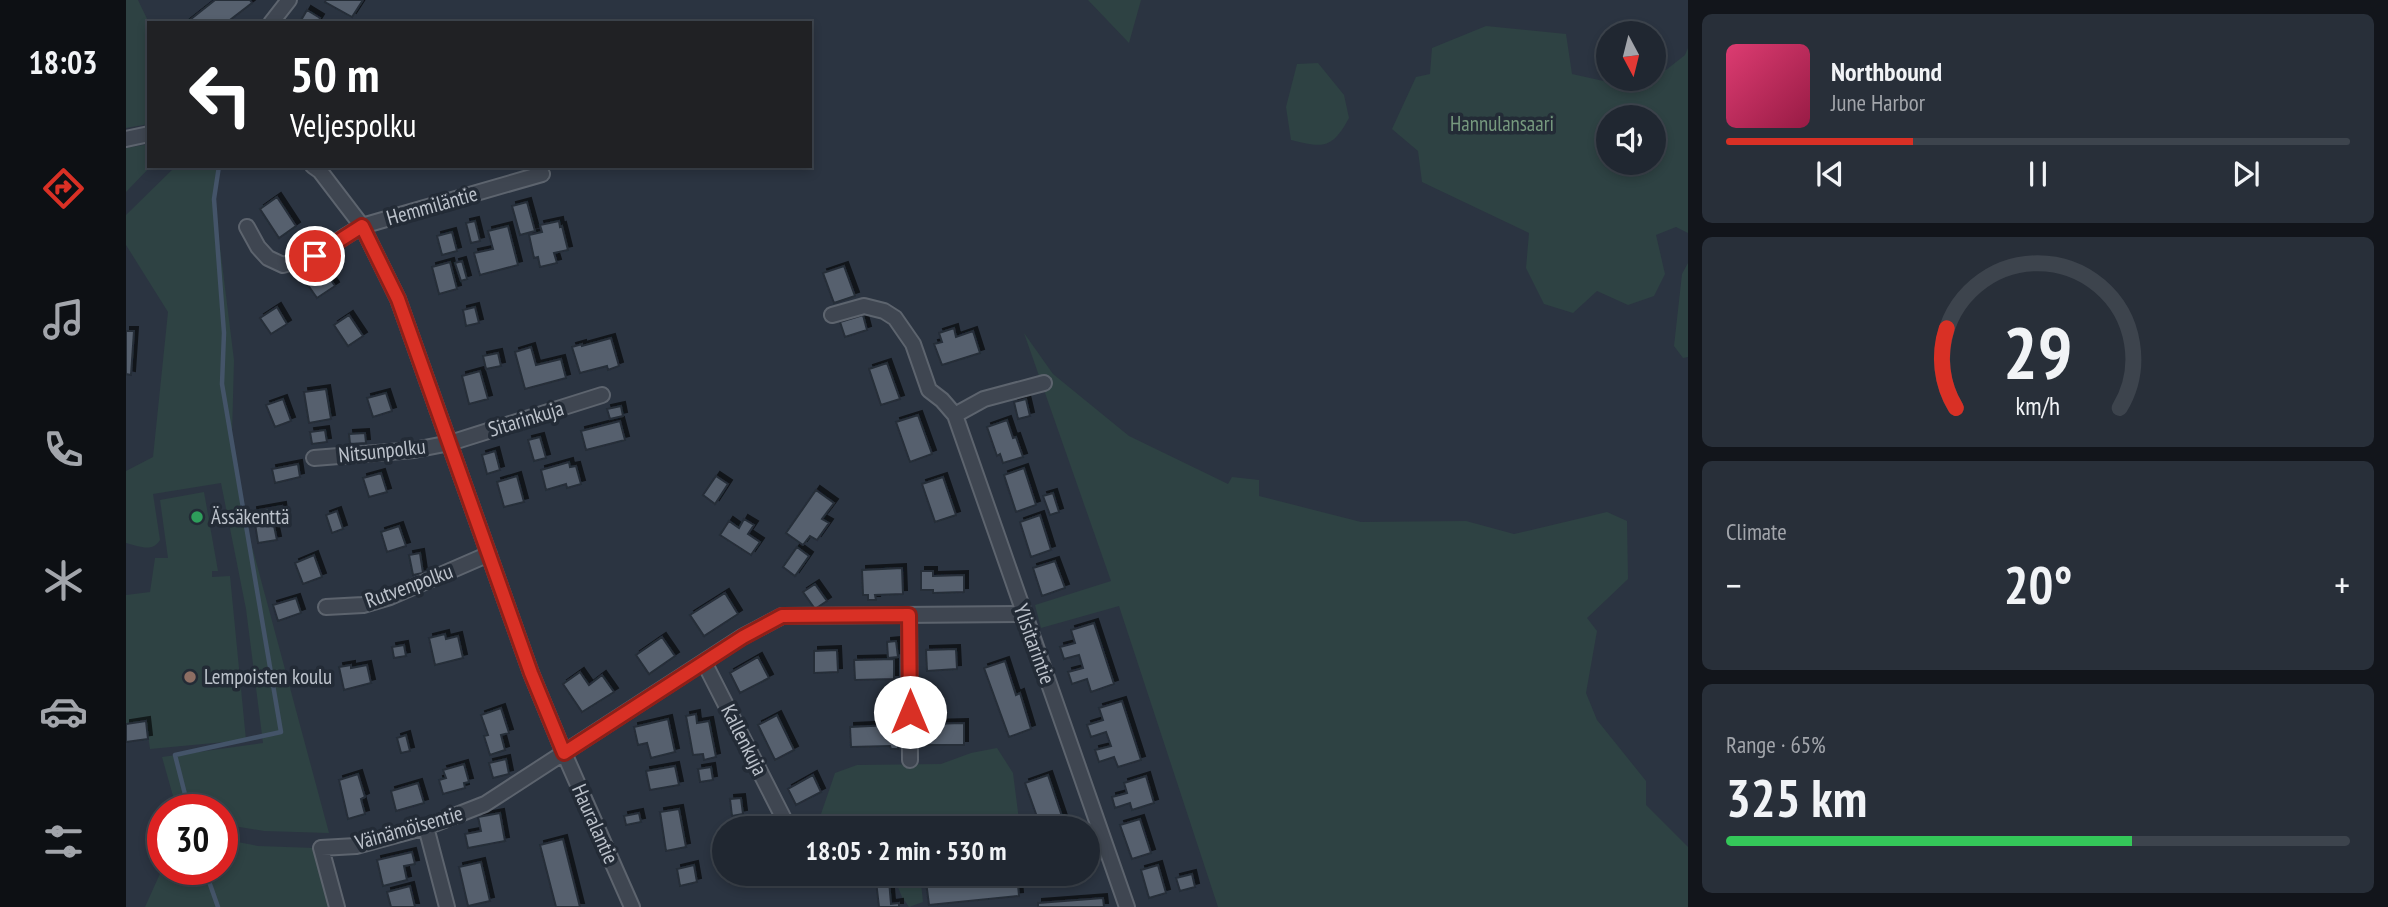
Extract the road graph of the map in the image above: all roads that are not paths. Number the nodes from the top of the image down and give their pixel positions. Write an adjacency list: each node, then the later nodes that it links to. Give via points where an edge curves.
1 (287, 1): 2 (street)
2 (272, 21)
3 (147, 134): 4 (street)
4 (126, 139)
5 (316, 168): 7 (street, Hauralantie)
6 (541, 174): 7 (street, Hemmiläntie)
7 (362, 226): 8 (street, Hemmiläntie, via 315,256 283,265 268,258); 13 (street, Hauralantie, via 398,299)
8 (247, 227)
9 (832, 315): 12 (street, Ylisitarintie, via 864,306 895,318 913,344 929,390)
10 (1044, 383): 12 (street, via 984,399)
11 (602, 396): 13 (street, Sitarinkuja)
12 (955, 415): 17 (street, Ylisitarintie)
13 (450, 443): 14 (street, Nitsunpolku); 15 (street, Hauralantie)
14 (314, 458)
15 (489, 554): 16 (street, Rutvenpolku, via 390,597 363,605); 20 (street, Hauralantie)
16 (326, 607)
17 (1023, 614): 18 (street, Väinämöisentie); 27 (street, Ylisitarintie)
18 (909, 615): 19 (street, Väinämöisentie, via 782,616); 21 (street)
19 (704, 662): 20 (street, Väinämöisentie); 22 (street, Kallenkuja)
20 (564, 753): 23 (street, Väinämöisentie, via 485,804); 26 (street, Hauralantie)
21 (910, 760)
22 (783, 816)
23 (426, 827): 24 (street, Väinämöisentie, via 356,846 321,848); 25 (street)
24 (337, 907)
25 (447, 907)
26 (632, 907)
27 (1127, 907)

